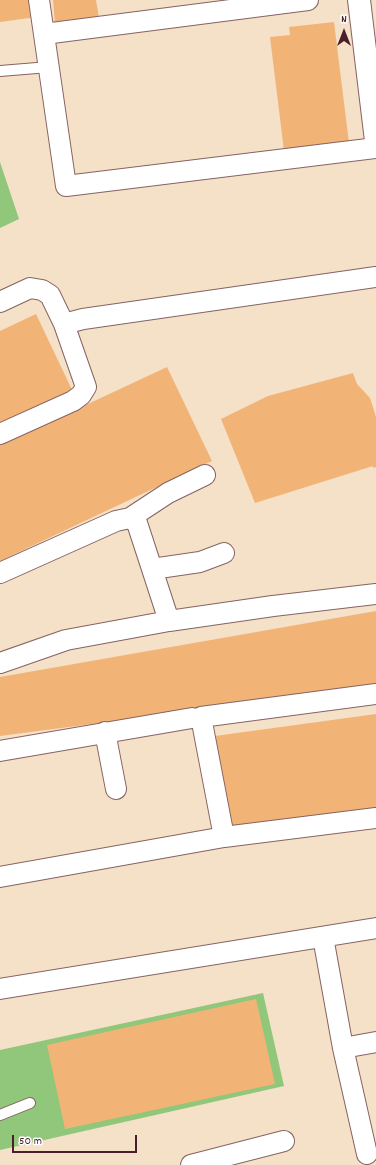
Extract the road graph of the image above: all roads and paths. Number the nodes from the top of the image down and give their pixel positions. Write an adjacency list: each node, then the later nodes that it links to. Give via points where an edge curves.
1 (39, 0): 4 (street)
2 (308, 0): 4 (street)
3 (359, 0): 7 (street)
4 (44, 34): 5 (street)
5 (49, 66): 6 (lane); 8 (street, via 66,186)
6 (0, 71)
7 (376, 141)
8 (376, 148)
9 (376, 277): 11 (street, via 83,319)
10 (0, 302): 11 (street, via 30,288 42,290 50,295)
11 (64, 324): 12 (street, via 86,387 73,401)
12 (0, 434)
13 (205, 475): 14 (street, via 168,493)
14 (130, 518): 16 (street, via 137,523); 17 (street, via 116,521)
15 (224, 553): 16 (street, via 200,562)
16 (152, 569): 19 (street)
17 (0, 573)
18 (376, 594): 19 (street)
19 (169, 621): 20 (street, via 66,640)
20 (0, 663)
21 (376, 694): 27 (street, via 201,716)
22 (192, 718): 23 (street)
23 (105, 732): 24 (street); 25 (street)
24 (0, 750)
25 (116, 789)
26 (376, 818): 27 (street)
27 (224, 837): 28 (street)
28 (0, 877)
29 (376, 928): 30 (street)
30 (323, 936): 31 (street); 33 (street)
31 (0, 989)
32 (376, 1042): 33 (street)
33 (343, 1048): 37 (street)
34 (30, 1103): 35 (lane)
35 (0, 1115)
36 (284, 1141): 38 (street)
37 (367, 1154)
38 (243, 1158): 39 (street)
39 (191, 1165)

